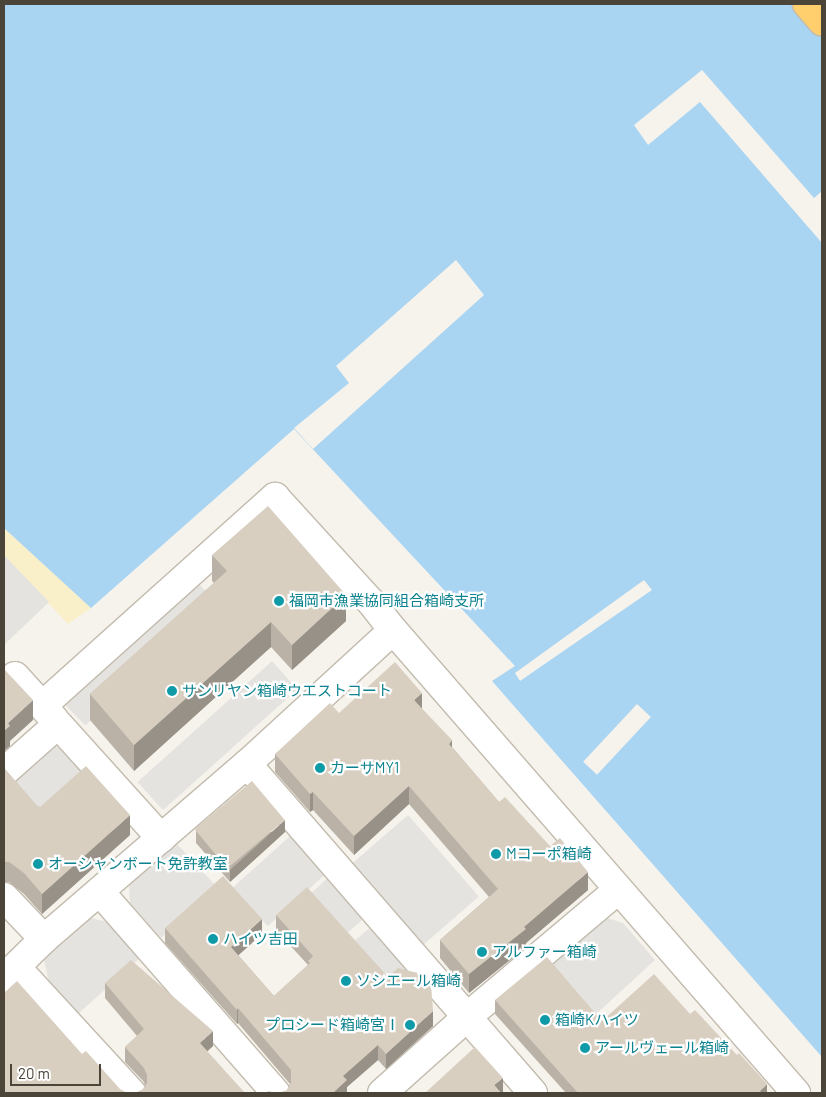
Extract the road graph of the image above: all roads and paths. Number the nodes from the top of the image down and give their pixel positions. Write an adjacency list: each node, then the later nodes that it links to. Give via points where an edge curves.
1 (807, 4): 2 (highway)
2 (822, 20)
3 (392, 630): 5 (street, via 371,602 275,497); 6 (street); 9 (street)
4 (15, 676): 5 (street)
5 (51, 715): 7 (street); 8 (street)
6 (247, 764): 8 (street); 14 (street)
7 (4, 772)
8 (161, 838): 10 (street)
9 (618, 890): 14 (street); 19 (street)
10 (100, 892): 12 (street); 16 (street)
11 (4, 897): 12 (street)
12 (44, 940): 13 (street)
13 (10, 972): 15 (street)
14 (467, 1017): 17 (street); 18 (street)
15 (132, 1093)
16 (276, 1093)
17 (382, 1093)
18 (534, 1093)
19 (796, 1093)

